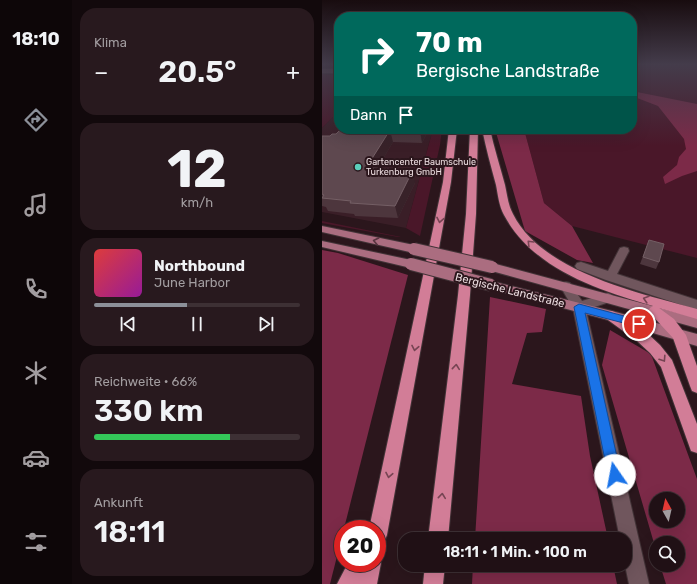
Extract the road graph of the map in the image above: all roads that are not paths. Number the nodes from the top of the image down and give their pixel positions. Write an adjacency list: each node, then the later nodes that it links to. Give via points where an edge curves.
1 (452, 134): 21 (highway, one-way to 21, via 447,182)
2 (474, 134): 22 (highway, one-way to 2, via 465,287)
3 (487, 134): 14 (highway, one-way to 3, via 612,289 553,261 534,247 508,214)
4 (322, 229): 9 (main road, Bergische Landstraße, one-way to 4, bridge)
5 (322, 244): 12 (main road, Bergische Landstraße, bridge)
6 (624, 251): 8 (street)
7 (580, 266): 8 (street)
8 (610, 277): 11 (street)
9 (566, 286): 10 (main road, Bergische Landstraße); 12 (street)
10 (608, 298): 12 (street); 13 (main road, Bergische Landstraße)
11 (697, 305)
12 (579, 307): 15 (main road, Bergische Landstraße); 31 (street)
13 (654, 311): 16 (main road, Bergische Landstraße); 17 (highway)
14 (697, 314)
15 (612, 316): 17 (main road, Bergische Landstraße); 20 (highway, one-way to 20, via 642,336 659,352 667,364)
16 (697, 323)
17 (679, 335): 18 (main road, Bergische Landstraße); 19 (highway)
18 (697, 340)
19 (697, 386)
20 (697, 445)
21 (380, 520)
22 (439, 532)
23 (354, 572): 27 (highway)
24 (369, 572): 28 (highway)
25 (435, 572): 29 (highway)
26 (436, 572): 30 (highway)
27 (347, 584)
28 (367, 584)
29 (433, 584)
30 (437, 584)
31 (639, 584)

